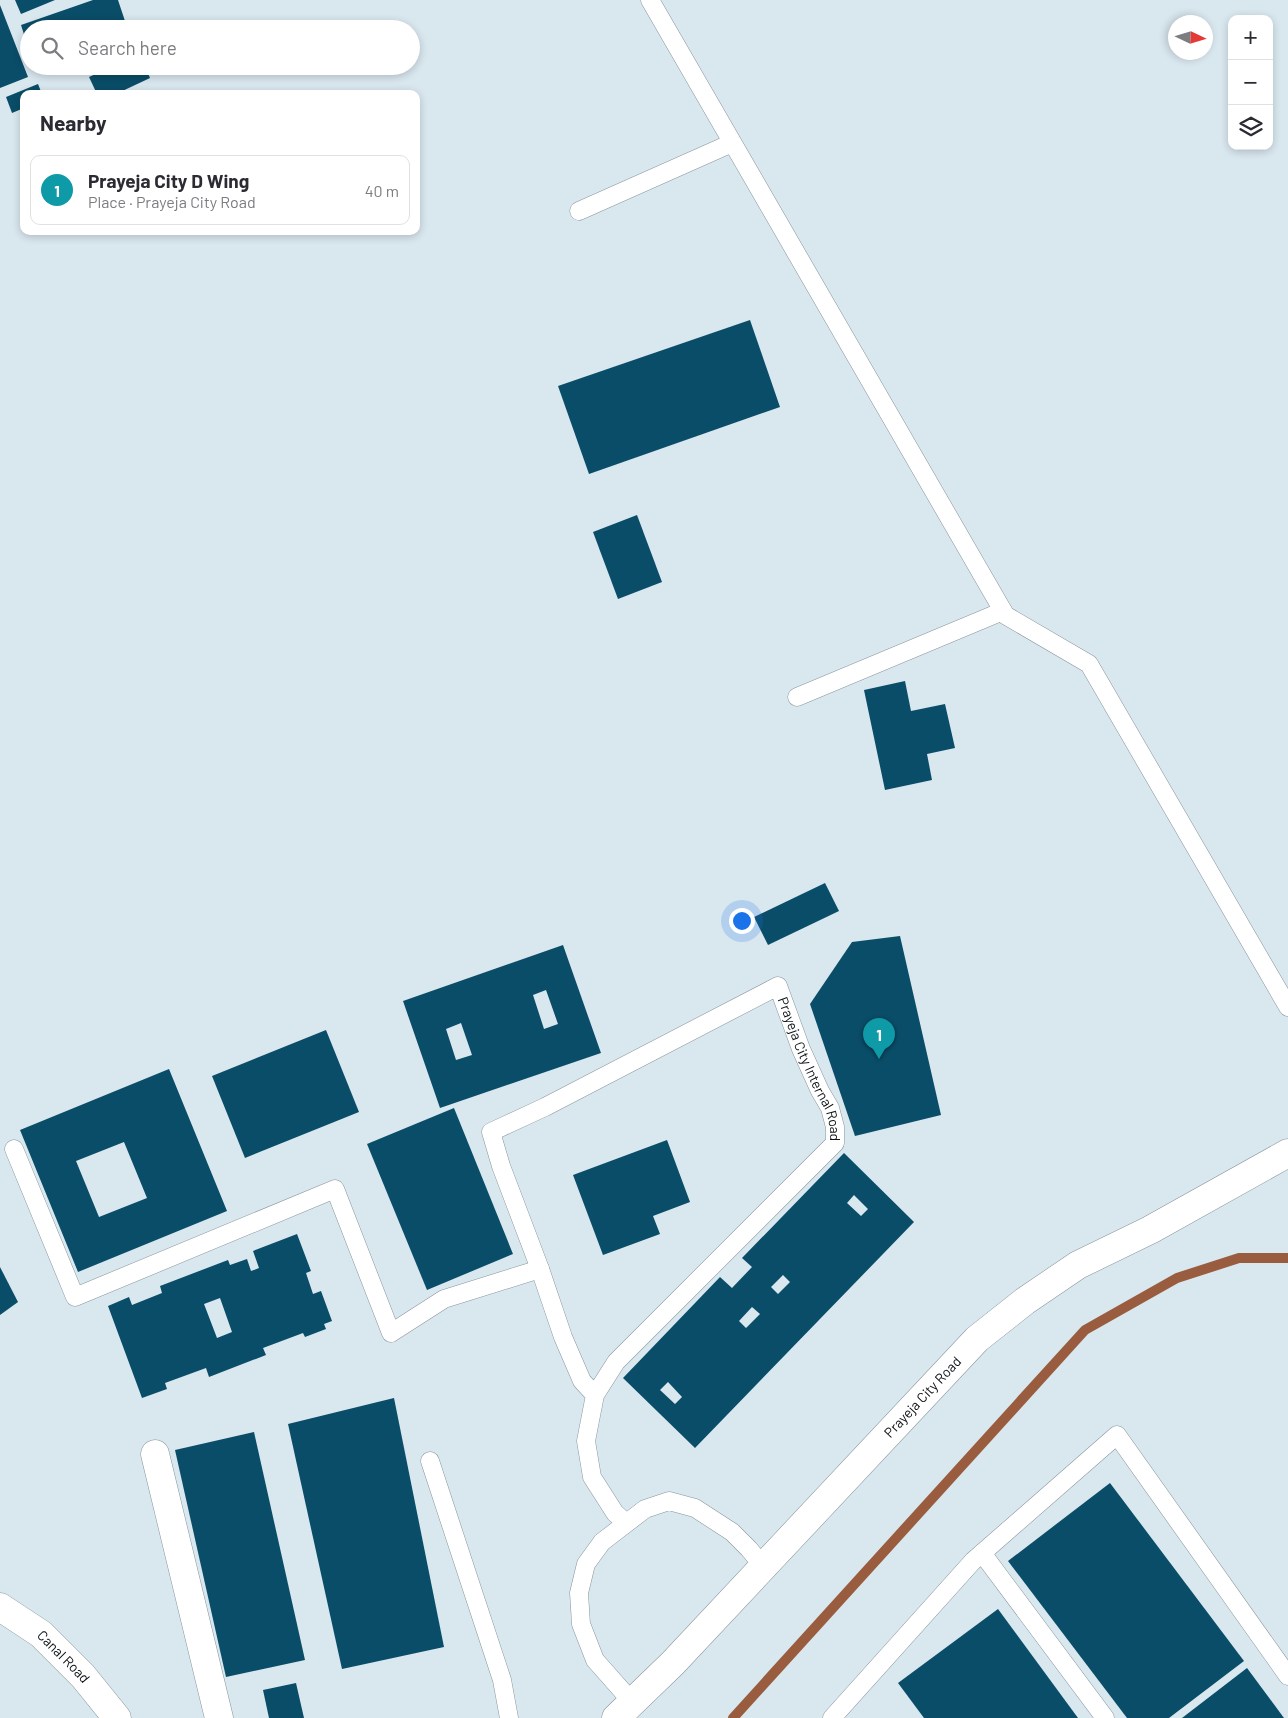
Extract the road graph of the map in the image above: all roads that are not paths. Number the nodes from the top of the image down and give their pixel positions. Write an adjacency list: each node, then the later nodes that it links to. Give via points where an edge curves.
1 (650, 0): 2 (lane)
2 (732, 143): 3 (lane); 4 (lane)
3 (580, 211)
4 (1003, 611): 5 (lane); 6 (lane, via 1089,664)
5 (797, 696)
6 (1288, 1007)
7 (14, 1149): 9 (lane, via 76,1297 335,1189 391,1333 444,1299)
8 (1288, 1153): 15 (street, Prayeja City Road, via 1150,1230 1078,1265 977,1339)
9 (540, 1269): 10 (lane, via 582,1381); 10 (lane, Prayeja City Internal Road, via 491,1132 546,1107 778,986 801,1049 830,1108 835,1142 616,1362)
10 (595, 1395): 13 (lane, Prayeja City Internal Road, via 586,1441 592,1477)
11 (155, 1454): 20 (street)
12 (430, 1461): 21 (lane, via 502,1680)
13 (626, 1523): 15 (lane, via 645,1509 669,1501 695,1508 732,1532); 18 (lane, via 602,1542 586,1564 579,1593 582,1624 595,1660)
14 (982, 1553): 17 (lane, via 1117,1435); 22 (lane); 23 (lane)
15 (764, 1566): 18 (street, Prayeja City Road)
16 (0, 1607): 19 (street, Canal Road, via 41,1634 83,1676)
17 (1288, 1676)
18 (624, 1710)
19 (117, 1718)
20 (219, 1718)
21 (509, 1718)
22 (832, 1718)
23 (1105, 1718)

